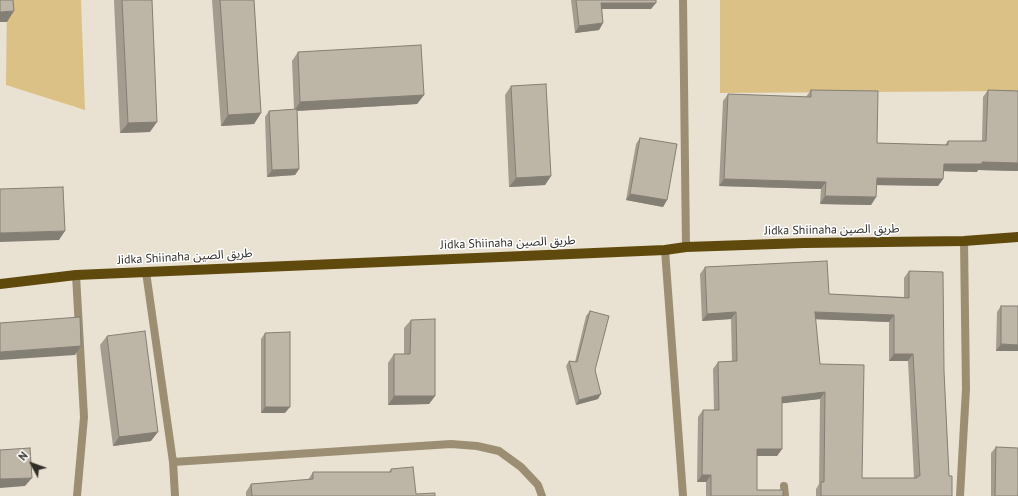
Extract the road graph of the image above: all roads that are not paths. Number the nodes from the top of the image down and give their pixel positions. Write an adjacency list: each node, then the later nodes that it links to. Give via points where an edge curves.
1 (683, 0): 4 (street)
2 (1018, 237): 3 (main road, Jidka Shiinaha طريق الصين)
3 (964, 241): 4 (main road, Jidka Shiinaha طريق الصين); 16 (street, via 966,389)
4 (686, 247): 5 (main road, Jidka Shiinaha طريق الصين)
5 (665, 250): 6 (main road, Jidka Shiinaha طريق الصين); 14 (street)
6 (146, 272): 7 (main road, Jidka Shiinaha طريق الصين); 9 (street)
7 (76, 275): 8 (main road, Jidka Shiinaha طريق الصين); 11 (street, via 84,417)
8 (0, 284)
9 (173, 462): 12 (street); 13 (street, via 451,444 470,445 499,451 521,467 538,485)
10 (784, 486): 15 (street)
11 (77, 496)
12 (175, 496)
13 (542, 496)
14 (683, 496)
15 (785, 496)
16 (960, 496)

